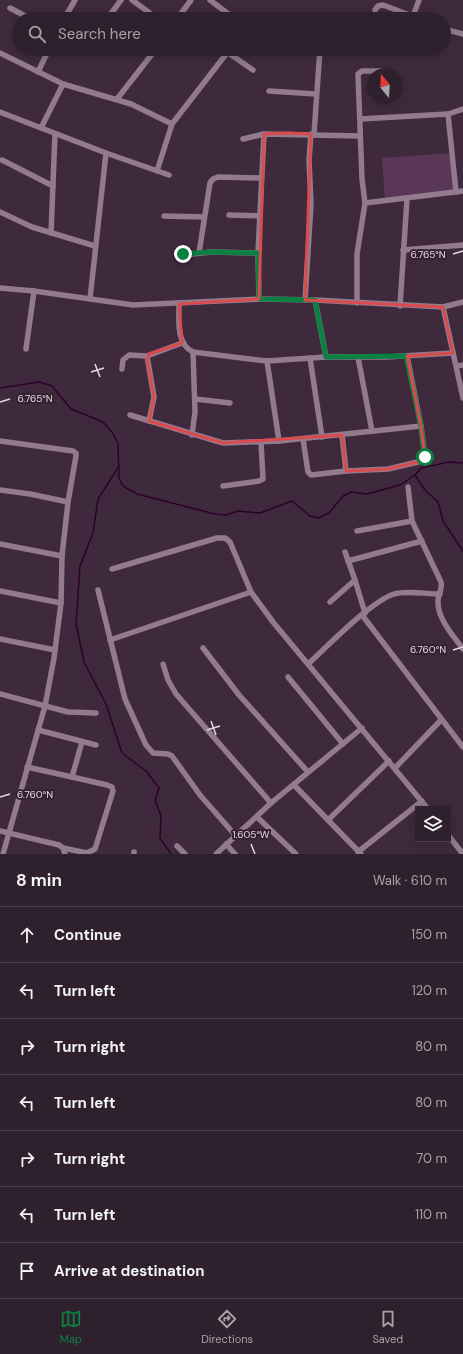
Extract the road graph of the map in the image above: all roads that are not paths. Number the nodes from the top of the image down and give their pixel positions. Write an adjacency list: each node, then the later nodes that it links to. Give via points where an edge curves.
1 (75, 0): 10 (street)
2 (121, 0): 11 (street)
3 (132, 0): 12 (street)
4 (190, 0): 13 (street)
5 (210, 0): 14 (street)
6 (419, 0): 16 (street)
7 (10, 8): 9 (street)
8 (375, 10): 15 (street, via 383,5)
9 (18, 12)
10 (68, 12)
11 (112, 12)
12 (148, 12)
13 (182, 12)
14 (226, 12)
15 (402, 12)
16 (414, 12)
17 (451, 31): 18 (street)
18 (463, 34)
19 (0, 53): 27 (street)
20 (46, 56): 27 (street)
21 (151, 56): 31 (street)
22 (224, 56): 36 (street)
23 (234, 56): 25 (street)
24 (319, 56): 30 (street)
25 (252, 70)
26 (367, 71): 35 (street, via 359,73)
27 (38, 72): 28 (street)
28 (63, 84): 31 (street); 37 (street)
29 (269, 91): 30 (street)
30 (316, 94): 40 (street)
31 (117, 99): 36 (street)
32 (463, 109): 34 (street)
33 (0, 112): 37 (street)
34 (448, 114): 35 (street); 50 (street)
35 (360, 119): 41 (street)
36 (172, 124): 45 (street)
37 (41, 128): 38 (street)
38 (55, 134): 43 (street); 48 (street)
39 (264, 134): 40 (street); 42 (street); 47 (street)
40 (313, 134): 41 (street); 69 (street, via 309,160 311,204)
41 (360, 136): 52 (street)
42 (243, 139)
43 (106, 153): 45 (street); 60 (street)
44 (2, 160): 48 (street)
45 (157, 171): 46 (street)
46 (170, 175)
47 (261, 178): 56 (street, via 213,179); 57 (street)
48 (53, 186): 58 (street)
49 (463, 191): 50 (street)
50 (456, 192): 51 (street)
51 (407, 199): 52 (street); 61 (street)
52 (365, 203): 72 (street, via 357,254)
53 (0, 212): 58 (street)
54 (229, 215): 57 (street)
55 (164, 216): 56 (street)
56 (204, 216): 62 (street)
57 (260, 216): 63 (street)
58 (51, 233): 60 (street)
59 (463, 245): 61 (street)
60 (95, 246): 67 (street)
61 (403, 250): 74 (street)
62 (199, 253): 63 (street); 64 (street)
63 (258, 253): 68 (street)
64 (183, 254)
65 (0, 288): 66 (street)
66 (34, 291): 67 (street); 77 (street)
67 (90, 299): 73 (street, via 133,305)
68 (259, 299): 69 (street); 73 (street)
69 (304, 300): 70 (street)
70 (315, 300): 72 (street); 82 (street)
71 (463, 302): 75 (street)
72 (357, 303): 74 (street)
73 (179, 304): 76 (street)
74 (400, 306): 75 (street)
75 (443, 308): 79 (street)
76 (182, 343): 78 (street); 80 (street)
77 (26, 349)
78 (193, 352): 85 (street); 89 (street)
79 (453, 353): 81 (street); 86 (street)
80 (147, 356): 87 (street, via 130,355 123,360); 92 (street, via 154,397)
81 (406, 356): 83 (street); 93 (street)
82 (326, 357): 83 (street); 84 (street)
83 (358, 357): 94 (street)
84 (310, 358): 85 (street); 97 (street)
85 (266, 361): 100 (street)
86 (460, 366): 88 (street)
87 (122, 369)
88 (463, 398)
89 (195, 399): 90 (street); 95 (street)
90 (230, 403)
91 (130, 415): 92 (street)
92 (149, 421): 95 (street)
93 (421, 426): 94 (street); 102 (street, via 425,457 422,461 388,469)
94 (372, 431): 96 (street)
95 (192, 435): 101 (street, via 223,442)
96 (342, 435): 97 (street); 102 (street)
97 (322, 437): 98 (street)
98 (303, 439): 100 (street); 102 (street, via 309,475)
99 (0, 441): 106 (street, via 76,453)
100 (279, 441): 101 (street)
101 (261, 442): 103 (street, via 263,479)
102 (346, 470)
103 (223, 486)
104 (408, 487): 107 (street)
105 (0, 490): 106 (street)
106 (68, 502): 112 (street)
107 (412, 521): 108 (street); 109 (street)
108 (357, 531)
109 (422, 541): 113 (street); 119 (street, via 442,582)
110 (0, 544): 112 (street)
111 (345, 552): 113 (street)
112 (62, 556): 121 (street)
113 (348, 561): 115 (street)
114 (112, 569): 118 (street, via 217,538 225,538 230,542)
115 (356, 580): 120 (street); 122 (street)
116 (98, 590): 124 (street)
117 (0, 591): 121 (street)
118 (251, 592): 124 (street); 129 (street)
119 (440, 594): 122 (street, via 392,595); 125 (street, via 437,602 439,613)
120 (330, 602)
121 (61, 603): 127 (street)
122 (363, 614): 129 (street); 134 (street)
123 (0, 639): 127 (street)
124 (110, 640): 154 (street, via 125,699 146,745 153,753 172,756 200,795)
125 (462, 647)
126 (203, 648): 144 (street, via 239,695)
127 (55, 650): 132 (street)
128 (163, 664): 148 (street, via 176,694)
129 (308, 664): 135 (street)
130 (288, 676): 138 (street)
131 (0, 694): 132 (street)
132 (45, 706): 133 (street, via 75,713); 136 (street)
133 (96, 713)
134 (441, 720): 140 (street); 143 (street)
135 (362, 728): 138 (street); 141 (street)
136 (38, 730): 137 (street); 142 (street)
137 (82, 742): 139 (street); 145 (street)
138 (343, 744): 144 (street)
139 (96, 745)
140 (463, 747)
141 (389, 761): 143 (street); 151 (street)
142 (27, 768): 145 (street); 153 (street)
143 (394, 768): 147 (street)
144 (308, 772): 146 (street)
145 (72, 777): 158 (street, via 107,785 112,787 113,791 95,849 88,853)
146 (294, 785): 148 (street); 151 (street)
147 (422, 801): 149 (street); 159 (street)
148 (271, 803): 150 (street)
149 (426, 806)
150 (257, 817): 154 (street); 164 (street)
151 (328, 820): 159 (street)
152 (0, 831): 153 (street)
153 (8, 833): 158 (street, via 59,845); 160 (street)
154 (235, 835): 156 (street)
155 (451, 839): 165 (street)
156 (226, 844): 162 (street); 163 (street)
157 (177, 846): 161 (street)
158 (64, 851)
159 (360, 853)
160 (3, 854)
161 (184, 854)
162 (216, 854)
163 (235, 854)
164 (296, 854)
165 (463, 854)

